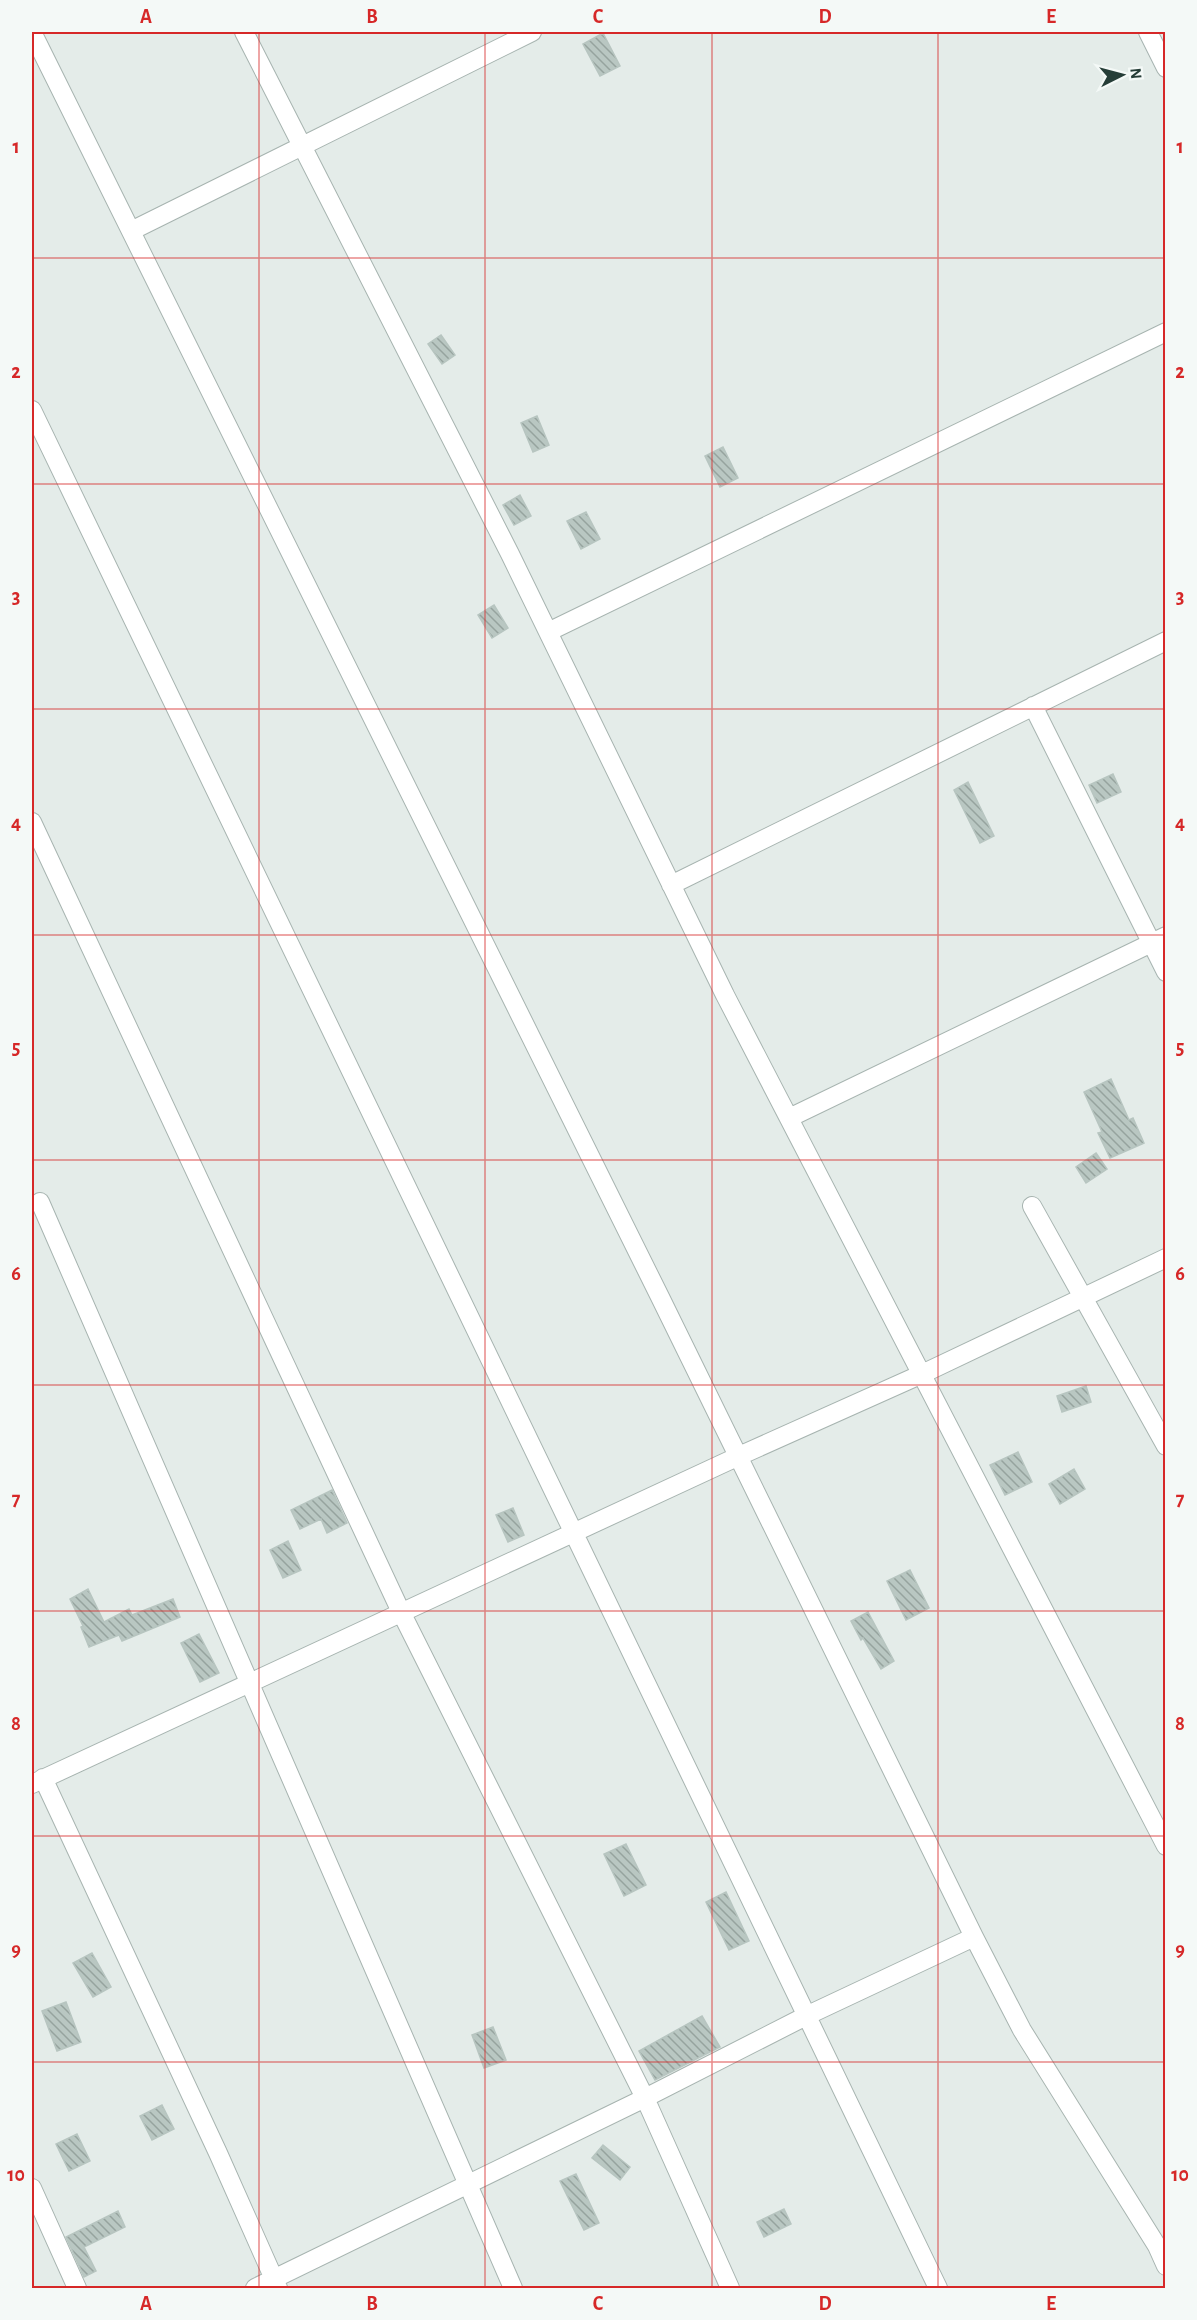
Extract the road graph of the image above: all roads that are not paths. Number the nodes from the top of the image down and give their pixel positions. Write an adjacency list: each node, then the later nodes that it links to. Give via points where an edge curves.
1 (32, 32): 7 (street)
2 (244, 32): 6 (street)
3 (532, 32): 6 (street)
4 (1148, 32): 5 (street)
5 (1166, 68)
6 (302, 146): 7 (street); 10 (street)
7 (131, 231): 24 (street)
8 (1166, 332): 10 (street)
9 (32, 410): 25 (street)
10 (548, 632): 14 (street)
11 (1166, 641): 12 (street)
12 (1033, 706): 14 (street); 15 (street)
13 (32, 822): 26 (street)
14 (671, 885): 17 (street)
15 (1158, 939): 16 (street); 17 (street)
16 (1166, 972)
17 (789, 1118): 22 (street)
18 (40, 1202): 27 (street)
19 (1032, 1206): 21 (street)
20 (1166, 1258): 21 (street)
21 (1082, 1296): 22 (street); 23 (street)
22 (922, 1374): 24 (street); 29 (street)
23 (1166, 1446)
24 (739, 1456): 25 (street); 30 (street)
25 (573, 1533): 26 (street); 31 (street)
26 (401, 1612): 27 (street); 32 (street)
27 (250, 1682): 28 (street); 33 (street)
28 (37, 1781): 36 (street, via 218,2153)
29 (1166, 1846)
30 (974, 1937): 31 (street); 35 (street, via 1022,2030)
31 (806, 2016): 32 (street); 41 (street)
32 (645, 2098): 33 (street); 40 (street)
33 (468, 2184): 36 (street); 39 (street)
34 (32, 2188): 37 (street)
35 (1166, 2266)
36 (276, 2284): 38 (street)
37 (77, 2289)
38 (255, 2289)
39 (513, 2289)
40 (730, 2289)
41 (938, 2289)

